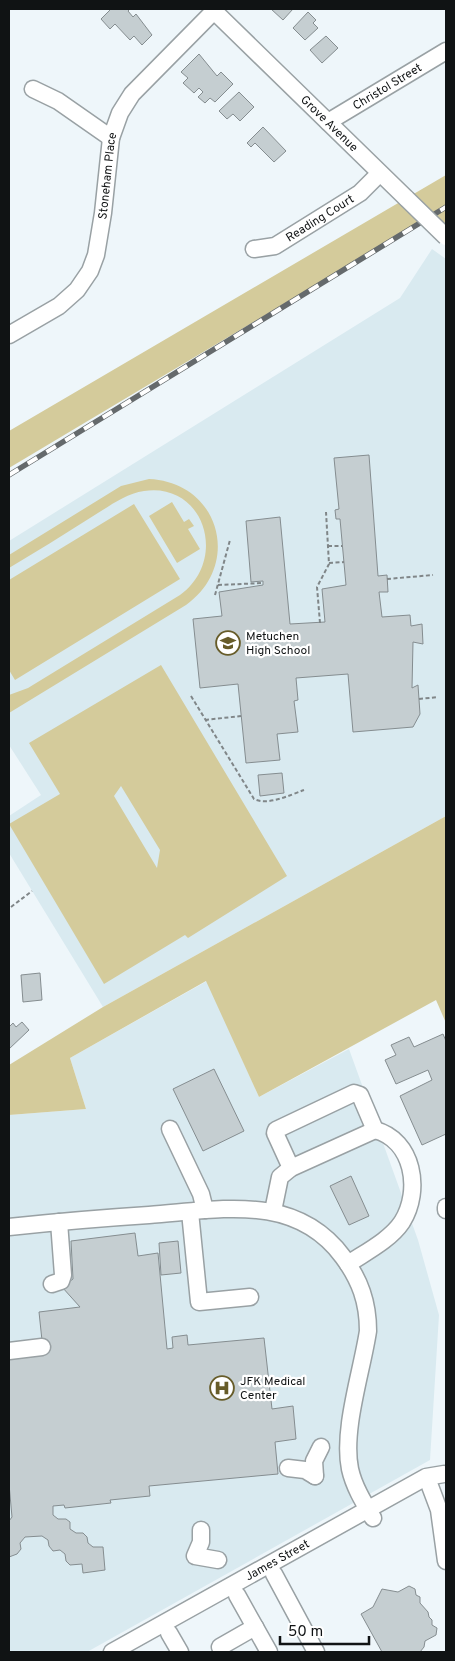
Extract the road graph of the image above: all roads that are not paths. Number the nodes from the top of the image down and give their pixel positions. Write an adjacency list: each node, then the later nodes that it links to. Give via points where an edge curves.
1 (213, 10): 4 (street, Grove Avenue); 5 (street, Stoneham Place, via 132,94 120,113)
2 (446, 50): 4 (street, Christol Street)
3 (33, 89): 5 (street, via 58,101)
4 (328, 122): 6 (street, Grove Avenue)
5 (111, 138): 9 (street, Stoneham Place, via 103,213 90,271 59,306)
6 (379, 174): 7 (street, Grove Avenue, bridge); 8 (street, Reading Court, via 360,193 275,246)
7 (446, 237)
8 (254, 248)
9 (9, 335)
10 (170, 1129): 13 (street, via 201,1194)
11 (375, 1130): 12 (street); 12 (street, via 360,1095 354,1093 276,1130); 17 (street, via 398,1142 409,1162 413,1185 409,1208 401,1223 384,1240)
12 (291, 1168): 14 (street, via 280,1177)
13 (197, 1211): 14 (street); 15 (street); 19 (street, via 199,1302)
14 (273, 1211): 17 (street, via 299,1219 319,1231)
15 (59, 1222): 16 (street); 18 (street, via 64,1274 61,1281)
16 (9, 1227)
17 (348, 1264): 26 (street, via 363,1292 368,1316 348,1453 354,1484)
18 (52, 1284)
19 (250, 1297)
20 (42, 1347): 21 (street)
21 (9, 1351)
22 (321, 1447): 23 (street, via 314,1461 315,1476 305,1470)
23 (288, 1468)
24 (445, 1473): 25 (street, James Street); 26 (street, James Street, via 426,1477)
25 (430, 1486): 26 (street, James Street); 29 (street, via 439,1510)
26 (371, 1514): 30 (street, James Street); 35 (street, James Street)
27 (201, 1530): 28 (street, via 201,1542 195,1556)
28 (218, 1560)
29 (446, 1562)
30 (274, 1574): 31 (street, James Street); 39 (street)
31 (237, 1595): 32 (street); 33 (street, James Street)
32 (255, 1627): 34 (street); 38 (street)
33 (169, 1633): 36 (street, James Street); 37 (street)
34 (218, 1650)
35 (112, 1652)
36 (134, 1652)
37 (180, 1652)
38 (270, 1652)
39 (316, 1652)

